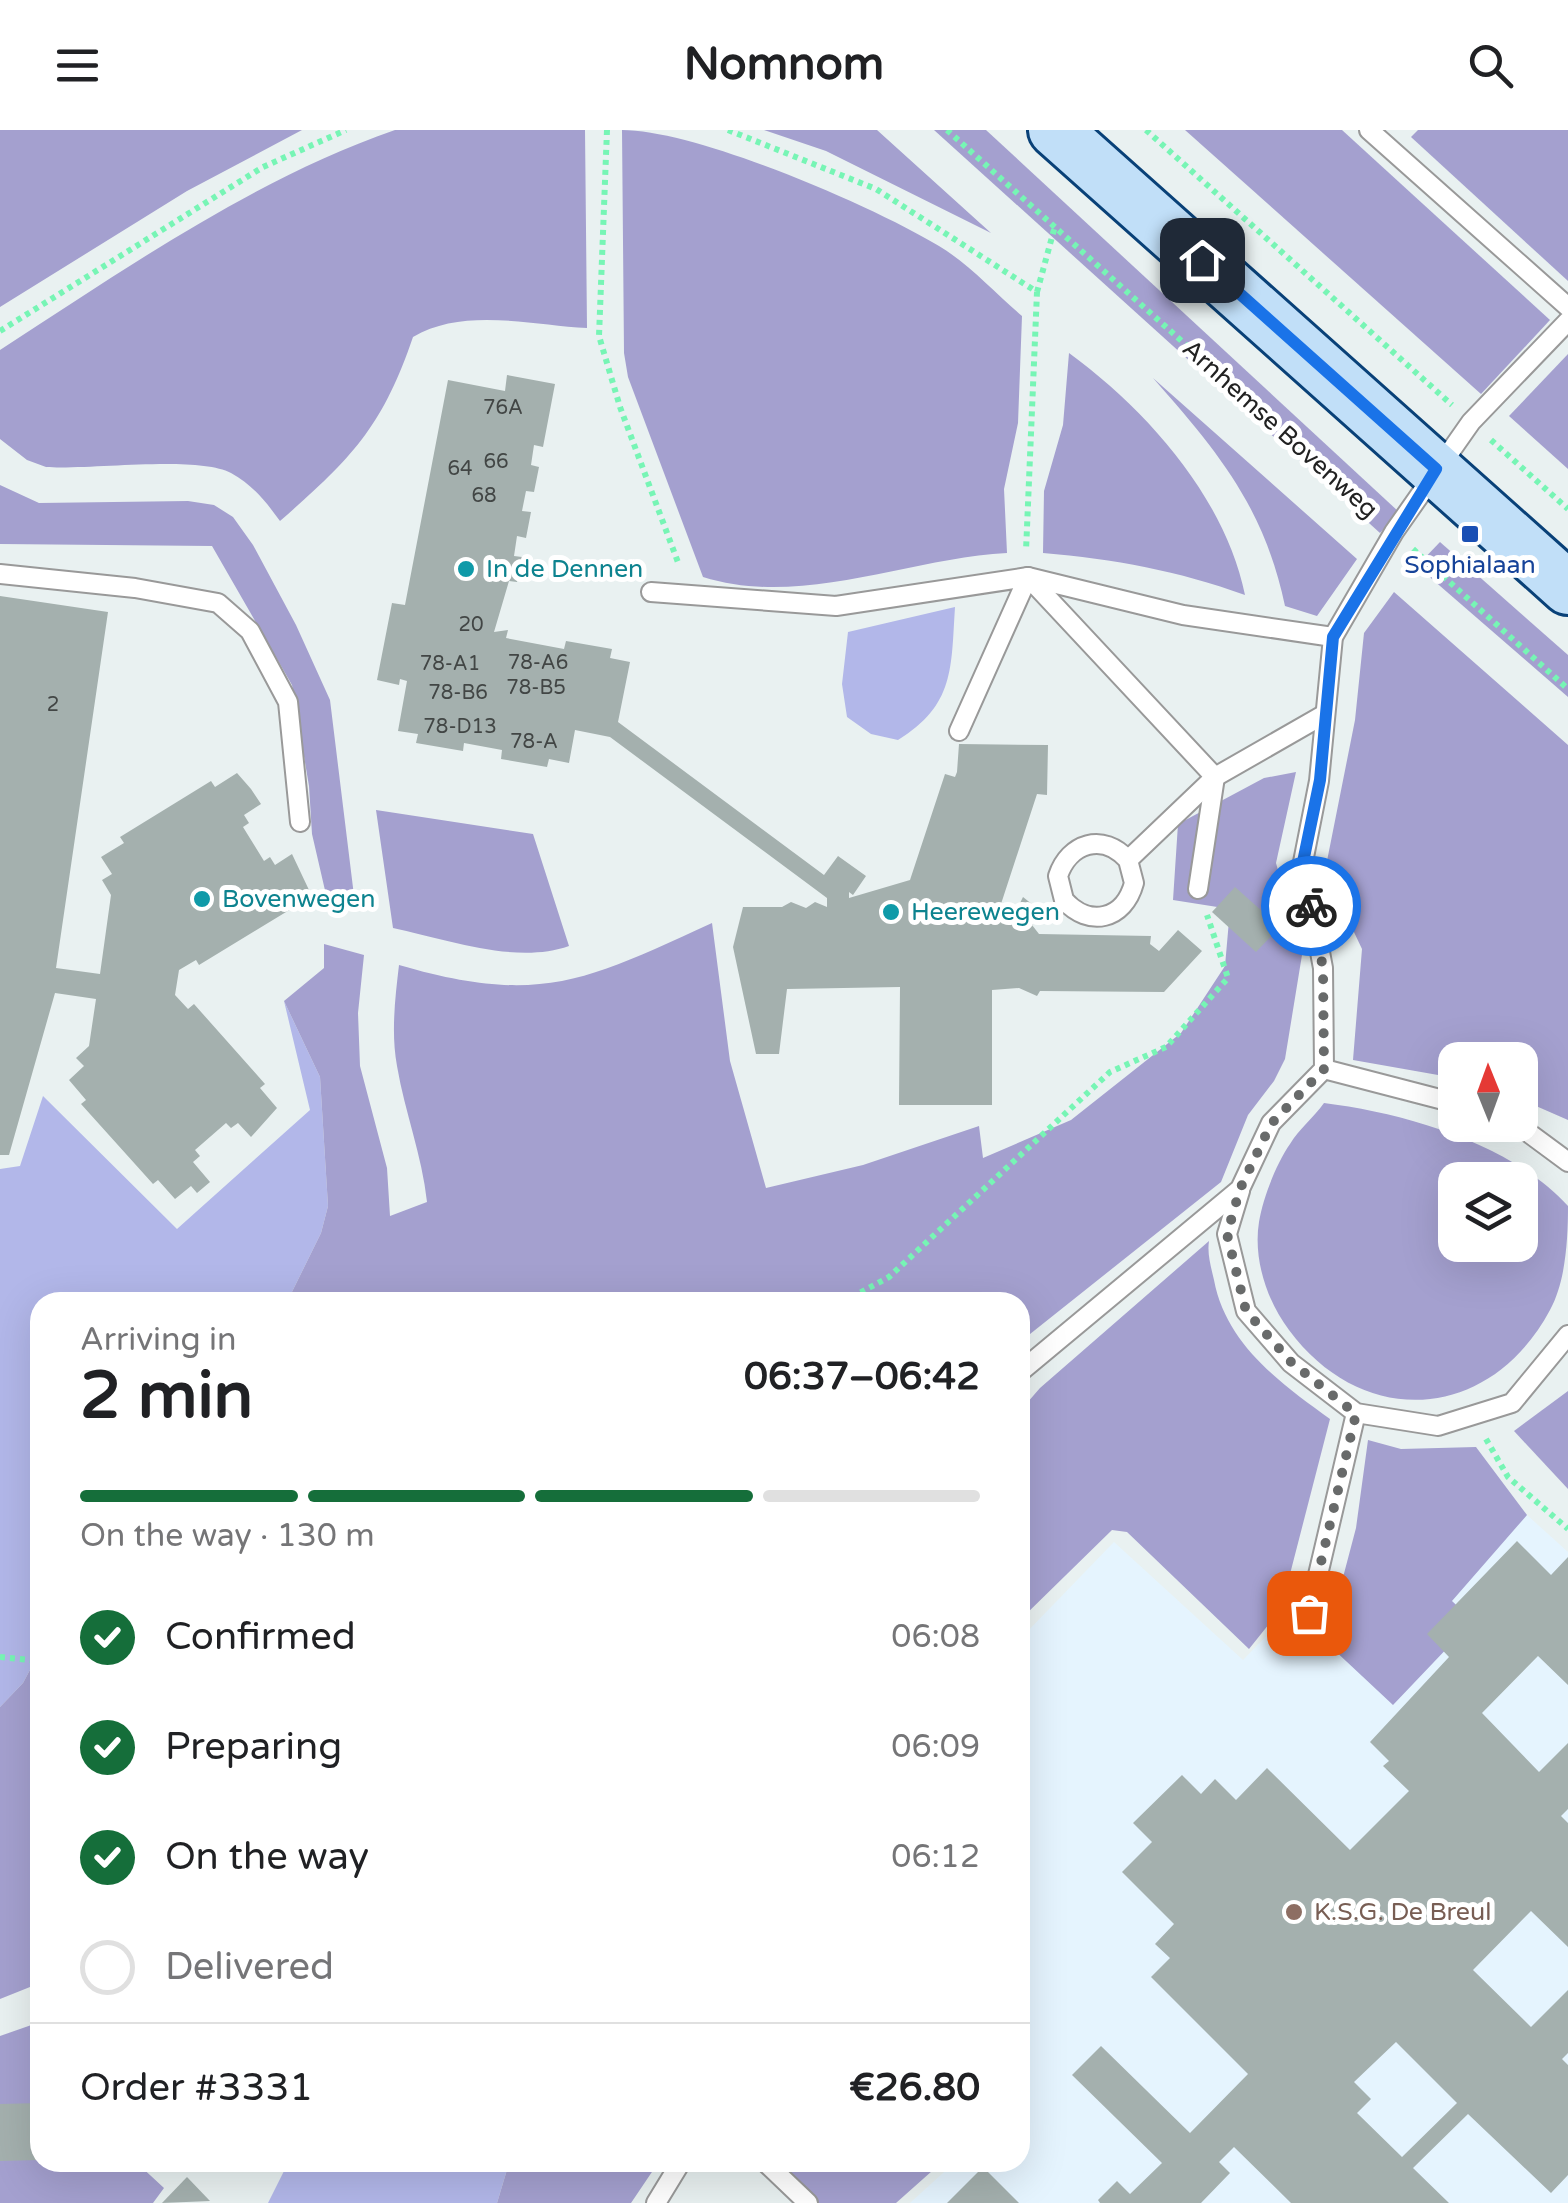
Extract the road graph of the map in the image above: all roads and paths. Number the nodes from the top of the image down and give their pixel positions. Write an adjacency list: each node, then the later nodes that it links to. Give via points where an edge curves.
1 (346, 130): 12 (path, via 263,167)
2 (607, 130): 21 (path, via 600,336)
3 (728, 130): 9 (path, via 876,189)
4 (947, 130): 8 (path, Arnhemse Bovenweg)
5 (1055, 130): 14 (main road)
6 (1146, 130): 13 (path)
7 (1369, 130): 10 (lane)
8 (1055, 225): 9 (path); 16 (path, Arnhemse Bovenweg)
9 (1037, 292): 18 (path, via 1024,524)
10 (1568, 308)
11 (1568, 321): 13 (lane)
12 (0, 332)
13 (1471, 422): 14 (lane); 15 (path)
14 (1436, 469): 16 (lane); 19 (main road)
15 (1568, 510)
16 (1394, 532): 22 (lane); 23 (path, Arnhemse Bovenweg)
17 (0, 574): 27 (lane, via 218,603 250,631 288,702)
18 (1028, 577): 21 (lane, via 836,606); 22 (lane, via 1183,616); 25 (lane); 26 (lane)
19 (1568, 588)
20 (651, 592): 21 (lane)
21 (690, 595)
22 (1333, 637): 24 (lane)
23 (1568, 690)
24 (1325, 714): 26 (lane); 30 (lane, via 1303,862 1323,968)
25 (959, 731)
26 (1215, 777): 28 (lane); 29 (lane)
27 (300, 822)
28 (1128, 860): 28 (lane, via 1110,846 1076,849 1058,876 1064,900 1088,917 1119,911 1134,883)
29 (1198, 889): 35 (path, via 1228,978 1166,1047 1110,1072 889,1277)
30 (1324, 1069): 31 (lane); 34 (lane, via 1271,1124)
31 (1438, 1099)
32 (1538, 1140): 33 (lane)
33 (1568, 1162)
34 (1240, 1189): 37 (lane); 38 (lane, via 1227,1234 1246,1311 1291,1362)
35 (862, 1292)
36 (1568, 1334): 39 (lane, via 1512,1403)
37 (1030, 1364)
38 (1356, 1414): 39 (lane, via 1438,1426); 41 (lane)
39 (1472, 1416): 40 (path, via 1508,1477)
40 (1568, 1529)
41 (1309, 1613)
42 (0, 1657): 43 (path)
43 (30, 1660)
44 (675, 2172): 46 (lane)
45 (775, 2172): 47 (lane)
46 (656, 2203)
47 (808, 2203)

